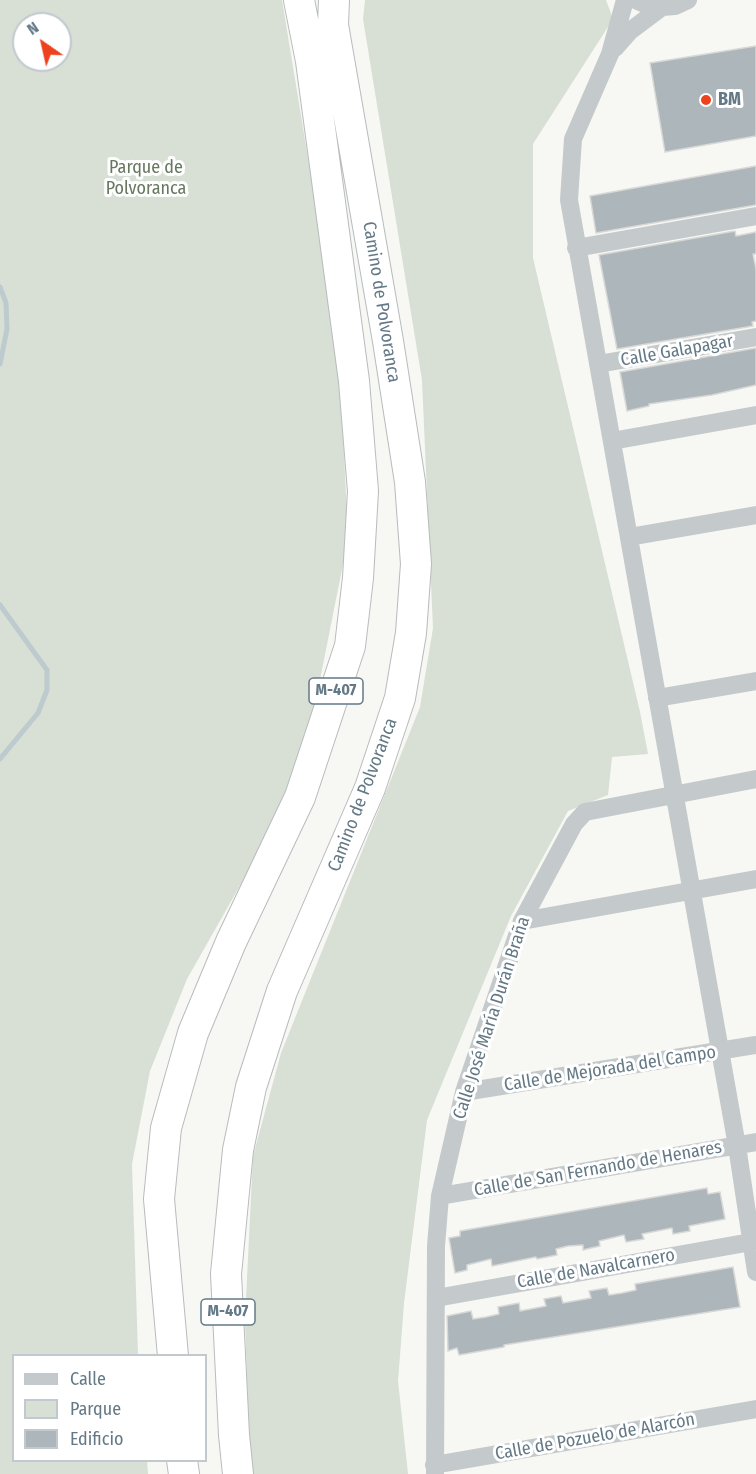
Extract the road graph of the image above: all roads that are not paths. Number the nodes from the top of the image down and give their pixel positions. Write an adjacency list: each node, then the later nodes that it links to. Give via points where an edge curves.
1 (299, 0): 29 (highway, Camino de Polvoranca / M-407, via 311,61 354,381 363,491 358,578 350,646 300,797 193,1033 166,1128)
2 (334, 0): 37 (highway, Camino de Polvoranca / M-407, via 333,25 410,482 416,564 411,633 400,698 370,788 282,991 244,1119 226,1274)
3 (625, 0): 7 (street)
4 (636, 0): 6 (street)
5 (688, 0): 6 (street)
6 (662, 7): 7 (street, via 630,31)
7 (610, 54): 9 (street, via 573,139 569,200)
8 (756, 216): 9 (street)
9 (576, 248): 11 (street)
10 (756, 337): 11 (street, Calle Galapagar)
11 (598, 364): 13 (street)
12 (756, 415): 13 (street)
13 (612, 441): 15 (street)
14 (756, 515): 15 (street)
15 (629, 537): 17 (street)
16 (756, 681): 17 (street)
17 (657, 698): 19 (street)
18 (756, 780): 19 (street, Calle José María Durán Braña)
19 (674, 794): 21 (street); 22 (street, Calle José María Durán Braña, via 585,812 574,824)
20 (756, 879): 21 (street)
21 (692, 890): 22 (street); 24 (street)
22 (522, 921): 25 (street, Calle José María Durán Braña)
23 (756, 1045): 24 (street, Calle de Mejorada del Campo)
24 (720, 1051): 25 (street, Calle de Mejorada del Campo); 27 (street)
25 (464, 1092): 28 (street, Calle José María Durán Braña)
26 (756, 1142): 27 (street, Calle de San Fernando de Henares)
27 (737, 1146): 28 (street, Calle de San Fernando de Henares); 30 (street)
28 (440, 1196): 32 (street, Calle José María Durán Braña)
29 (159, 1198): 33 (highway, M-407, via 149,1256); 34 (highway, Camino de Polvoranca / M-407)
30 (753, 1241): 31 (street); 32 (street, Calle de Navalcarnero)
31 (756, 1272)
32 (436, 1298): 36 (street, Calle José María Durán Braña)
33 (159, 1354)
34 (173, 1354)
35 (756, 1409): 36 (street, Calle de Pozuelo de Alarcón)
36 (435, 1470)
37 (238, 1474)

